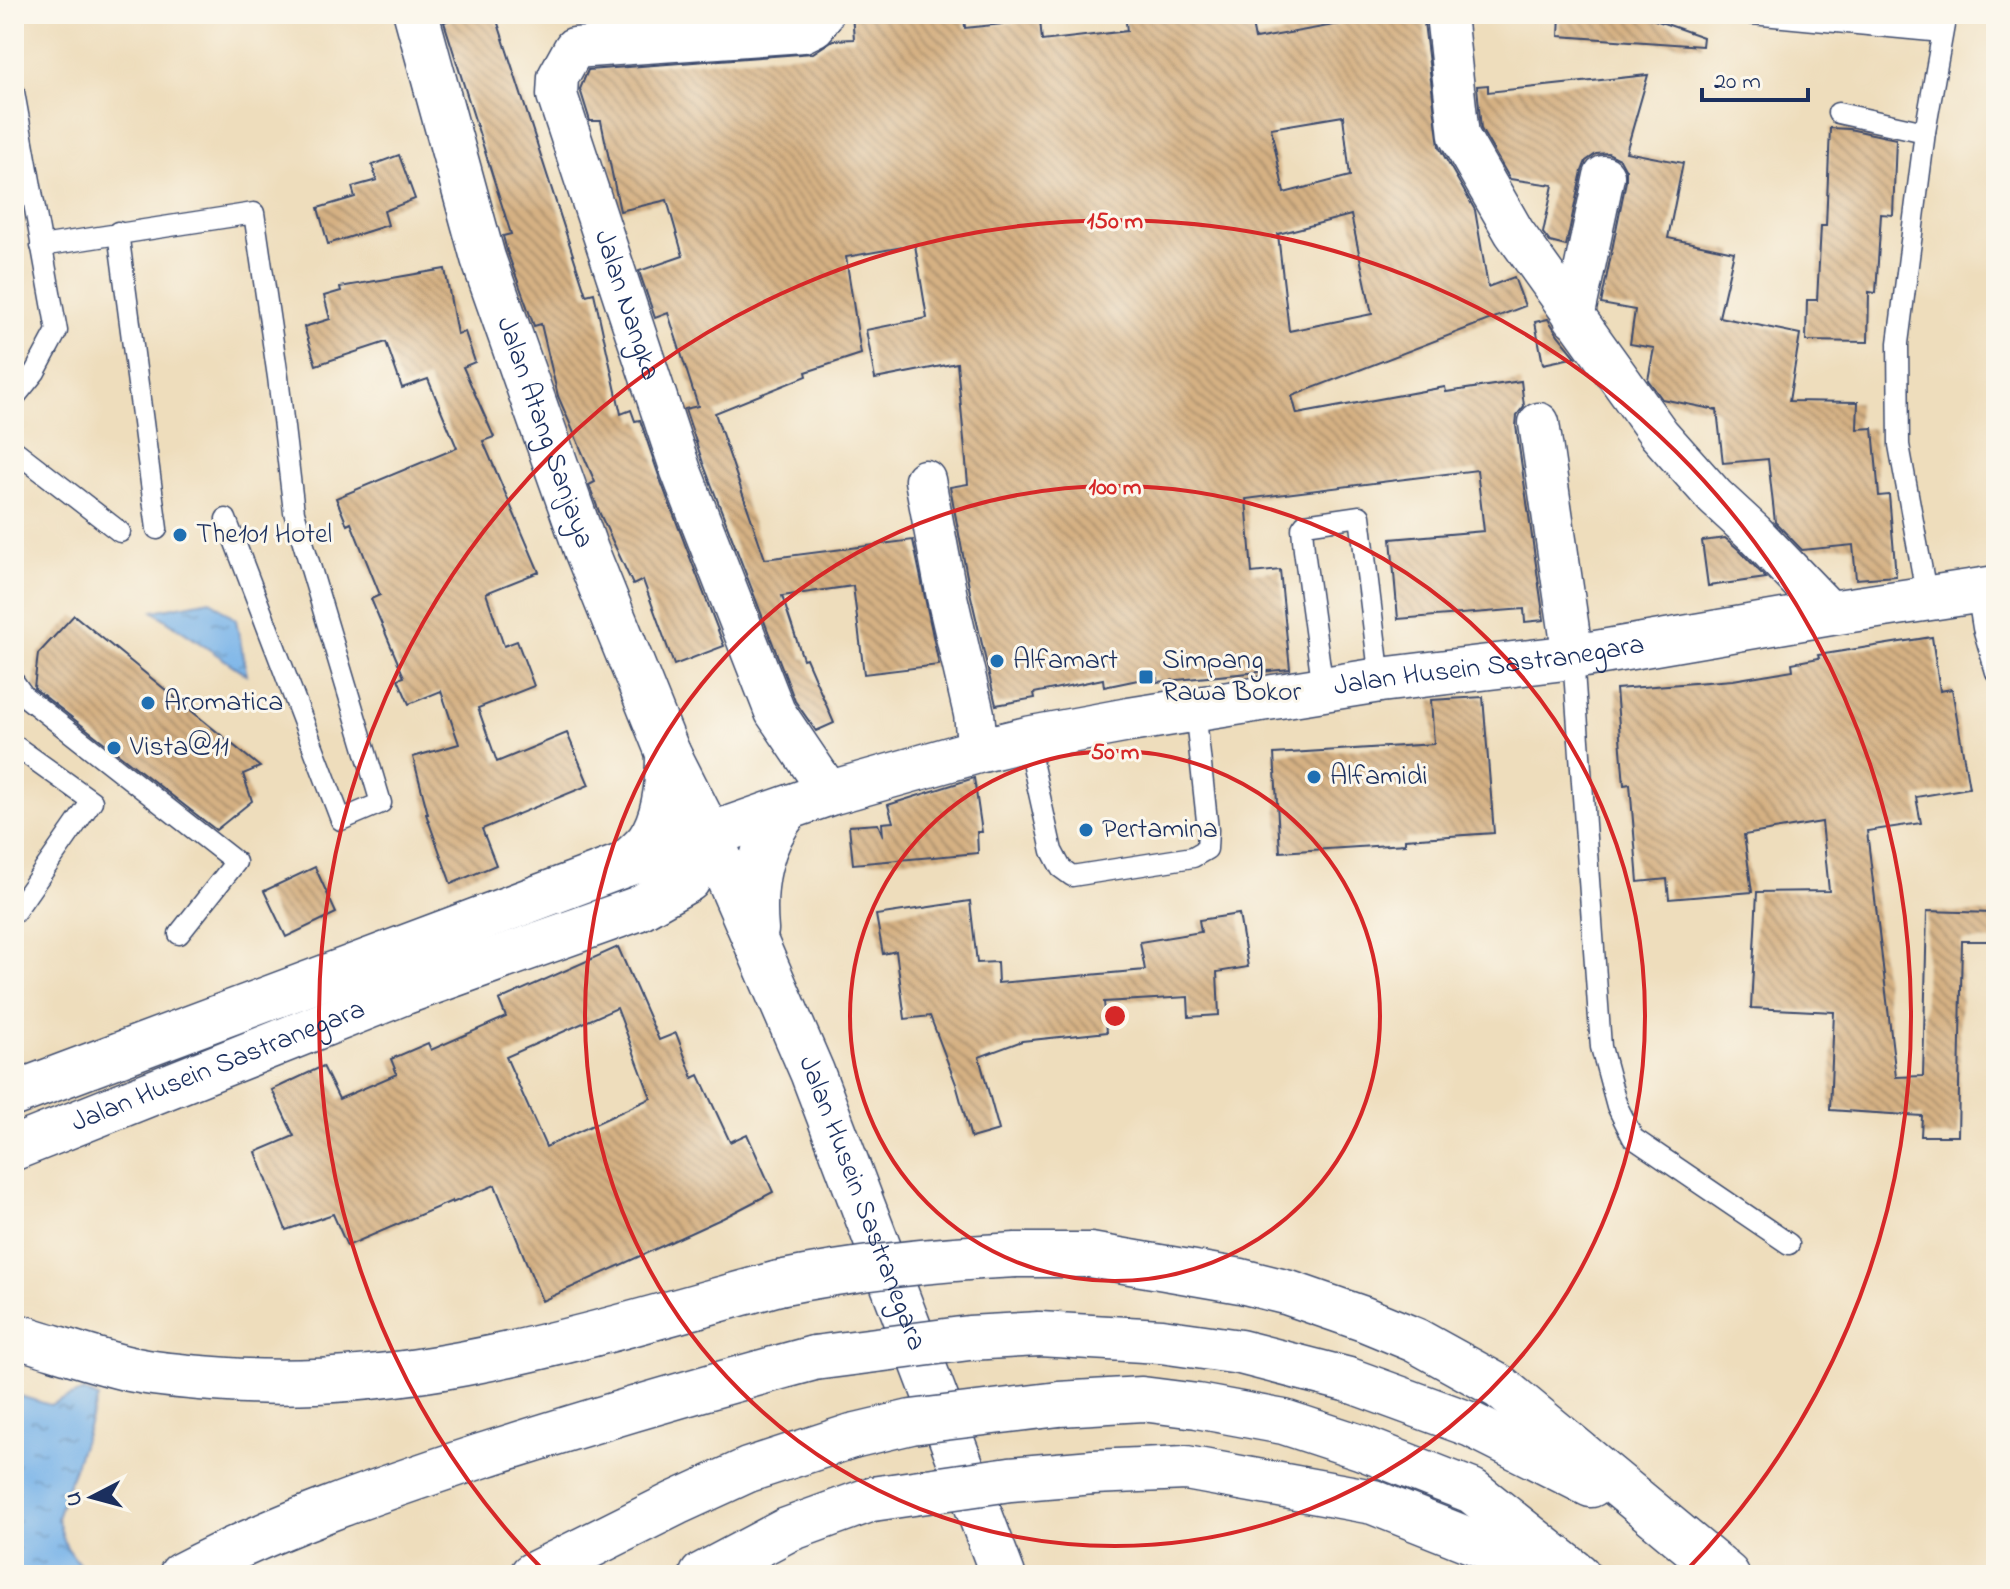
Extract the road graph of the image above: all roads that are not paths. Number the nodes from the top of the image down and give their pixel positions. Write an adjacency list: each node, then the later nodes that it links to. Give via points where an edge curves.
1 (416, 14): 32 (main road, Jalan Atang Sanjaya, via 483,258 586,550)
2 (823, 14): 33 (street, Jalan Nangka, via 803,32 574,48 558,77 557,95 681,471)
3 (1446, 14): 12 (street, via 1459,136 1514,232)
4 (1752, 14): 5 (lane)
5 (1944, 23): 8 (lane)
6 (14, 92): 11 (lane)
7 (1838, 113): 8 (lane)
8 (1925, 132): 21 (lane, via 1898,343 1899,445)
9 (1604, 176): 12 (street)
10 (118, 232): 11 (lane); 17 (lane, via 254,213 294,512 381,803 341,820); 18 (lane)
11 (41, 246): 13 (lane, via 57,331)
12 (1574, 318): 22 (street, via 1659,434)
13 (14, 398)
14 (1539, 423): 23 (street)
15 (14, 450): 19 (lane)
16 (925, 480): 31 (street)
17 (226, 519)
18 (157, 529)
19 (120, 532)
20 (1986, 590): 21 (main road, Jalan Husein Sastranegara); 24 (lane, via 1983,628)
21 (1927, 598): 22 (main road, Jalan Husein Sastranegara)
22 (1831, 613): 23 (main road, Jalan Husein Sastranegara)
23 (1573, 657): 25 (main road, Jalan Husein Sastranegara); 41 (lane, via 1601,1047 1617,1106 1633,1138)
24 (1996, 672)
25 (1380, 680): 27 (main road, Jalan Husein Sastranegara); 27 (lane, via 1360,516 1305,524)
26 (14, 682): 37 (lane, via 24,696 236,862)
27 (1323, 689): 28 (main road, Jalan Husein Sastranegara)
28 (1195, 709): 29 (main road, Jalan Husein Sastranegara); 29 (lane, via 1208,830 1207,849 1193,857 1072,876 1052,851)
29 (1027, 739): 31 (main road, Jalan Husein Sastranegara)
30 (14, 745): 36 (lane, via 92,801)
31 (978, 751): 33 (main road, Jalan Husein Sastranegara)
32 (668, 753): 33 (main road, via 693,778 746,803); 34 (main road, Jalan Atang Sanjaya); 35 (main road, via 659,820 648,841)
33 (808, 801): 34 (main road, Jalan Husein Sastranegara); 38 (main road, via 773,829 761,857 755,897)
34 (710, 836): 35 (main road, Jalan Husein Sastranegara); 38 (main road, Jalan Husein Sastranegara); 40 (main road, Jalan Husein Sastranegara, via 688,880 637,909 405,992)
35 (624, 865): 39 (main road, Jalan Husein Sastranegara)
36 (14, 913)
37 (179, 934)
38 (758, 949): 47 (main road, Jalan Husein Sastranegara, via 812,1072)
39 (14, 1094)
40 (14, 1148)
41 (1789, 1244)
42 (14, 1335): 43 (main road, bridge, via 131,1369 176,1376 248,1382 362,1380 479,1360 779,1283 946,1258 1090,1255 1289,1293 1415,1340 1500,1387)
43 (1661, 1520): 44 (main road, bridge, via 1472,1425 1349,1380 1240,1352 1039,1334 814,1358 649,1403 408,1480 222,1553); 50 (main road)
44 (181, 1575)
45 (532, 1575): 49 (main road, bridge, via 748,1470 852,1436 911,1422 1142,1399 1284,1422 1472,1491)
46 (702, 1575): 48 (main road, bridge, via 787,1530 872,1499 1010,1479 1186,1468 1373,1502)
47 (1003, 1575)
48 (1557, 1575)
49 (1578, 1575)
50 (1727, 1575)

